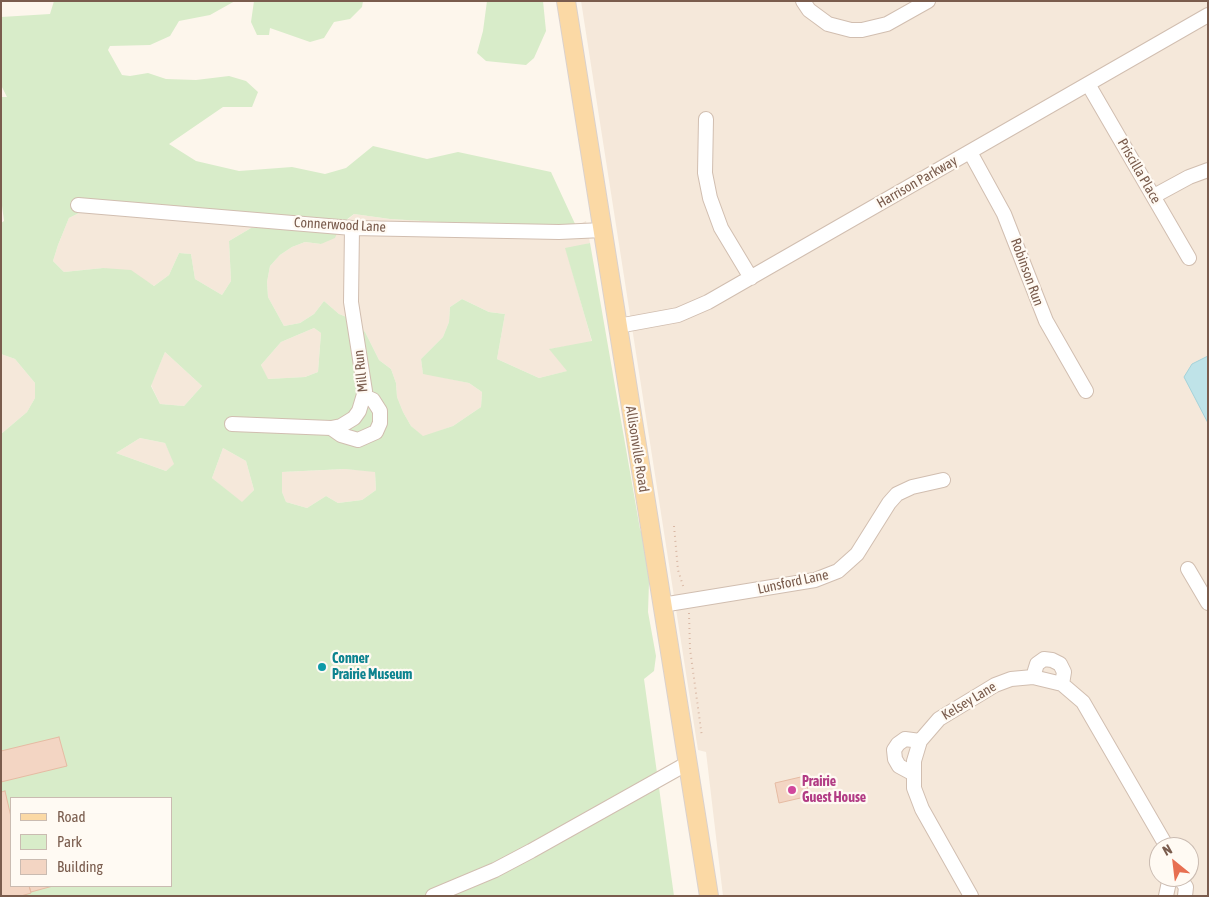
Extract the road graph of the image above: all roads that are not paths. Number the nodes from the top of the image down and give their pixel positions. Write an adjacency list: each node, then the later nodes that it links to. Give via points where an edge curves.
1 (566, 1): 12 (main road, Allisonville Road)
2 (804, 1): 3 (street, via 809,10 828,24 862,30 887,24)
3 (928, 1)
4 (1208, 14): 5 (street, Harrison Parkway)
5 (1088, 84): 7 (street, Harrison Parkway); 9 (street, Priscilla Place)
6 (706, 120): 14 (street, via 705,173 710,198 722,228)
7 (970, 152): 14 (street, Harrison Parkway); 16 (street, Robinson Run, via 1004,214 1046,321)
8 (1208, 170): 9 (street)
9 (1154, 196): 13 (street, Priscilla Place)
10 (78, 205): 11 (street, Connerwood Lane)
11 (352, 228): 12 (street, Connerwood Lane); 17 (street, Mill Run, via 351,302)
12 (603, 230): 15 (main road, Allisonville Road)
13 (1189, 258)
14 (751, 278): 15 (street, Harrison Parkway, via 688,312)
15 (618, 326): 23 (main road, Allisonville Road)
16 (1086, 391)
17 (364, 396): 19 (street, Mill Run, via 354,418); 19 (street, via 373,400 380,411 376,432 358,440)
18 (232, 424): 19 (street, Mill Run)
19 (331, 428)
20 (943, 480): 23 (street, Lunsford Lane, via 897,494 856,554 838,571 815,580)
21 (1188, 569): 22 (street)
22 (1208, 603)
23 (662, 605): 27 (main road, Allisonville Road)
24 (1033, 677): 25 (street, Kelsey Lane); 25 (street, via 1038,664 1044,659 1052,660 1060,664 1064,672); 26 (street, Kelsey Lane, via 1011,679 991,687 946,713)
25 (1062, 684): 29 (street, Kelsey Lane, via 1089,709)
26 (920, 741): 28 (street, Kelsey Lane); 28 (street, via 905,739 894,750 899,766)
27 (688, 763): 30 (street, via 495,870); 31 (main road, Allisonville Road)
28 (912, 773): 32 (street, Kelsey Lane, via 922,809)
29 (1161, 837)
30 (433, 896)
31 (709, 896)
32 (971, 896)

